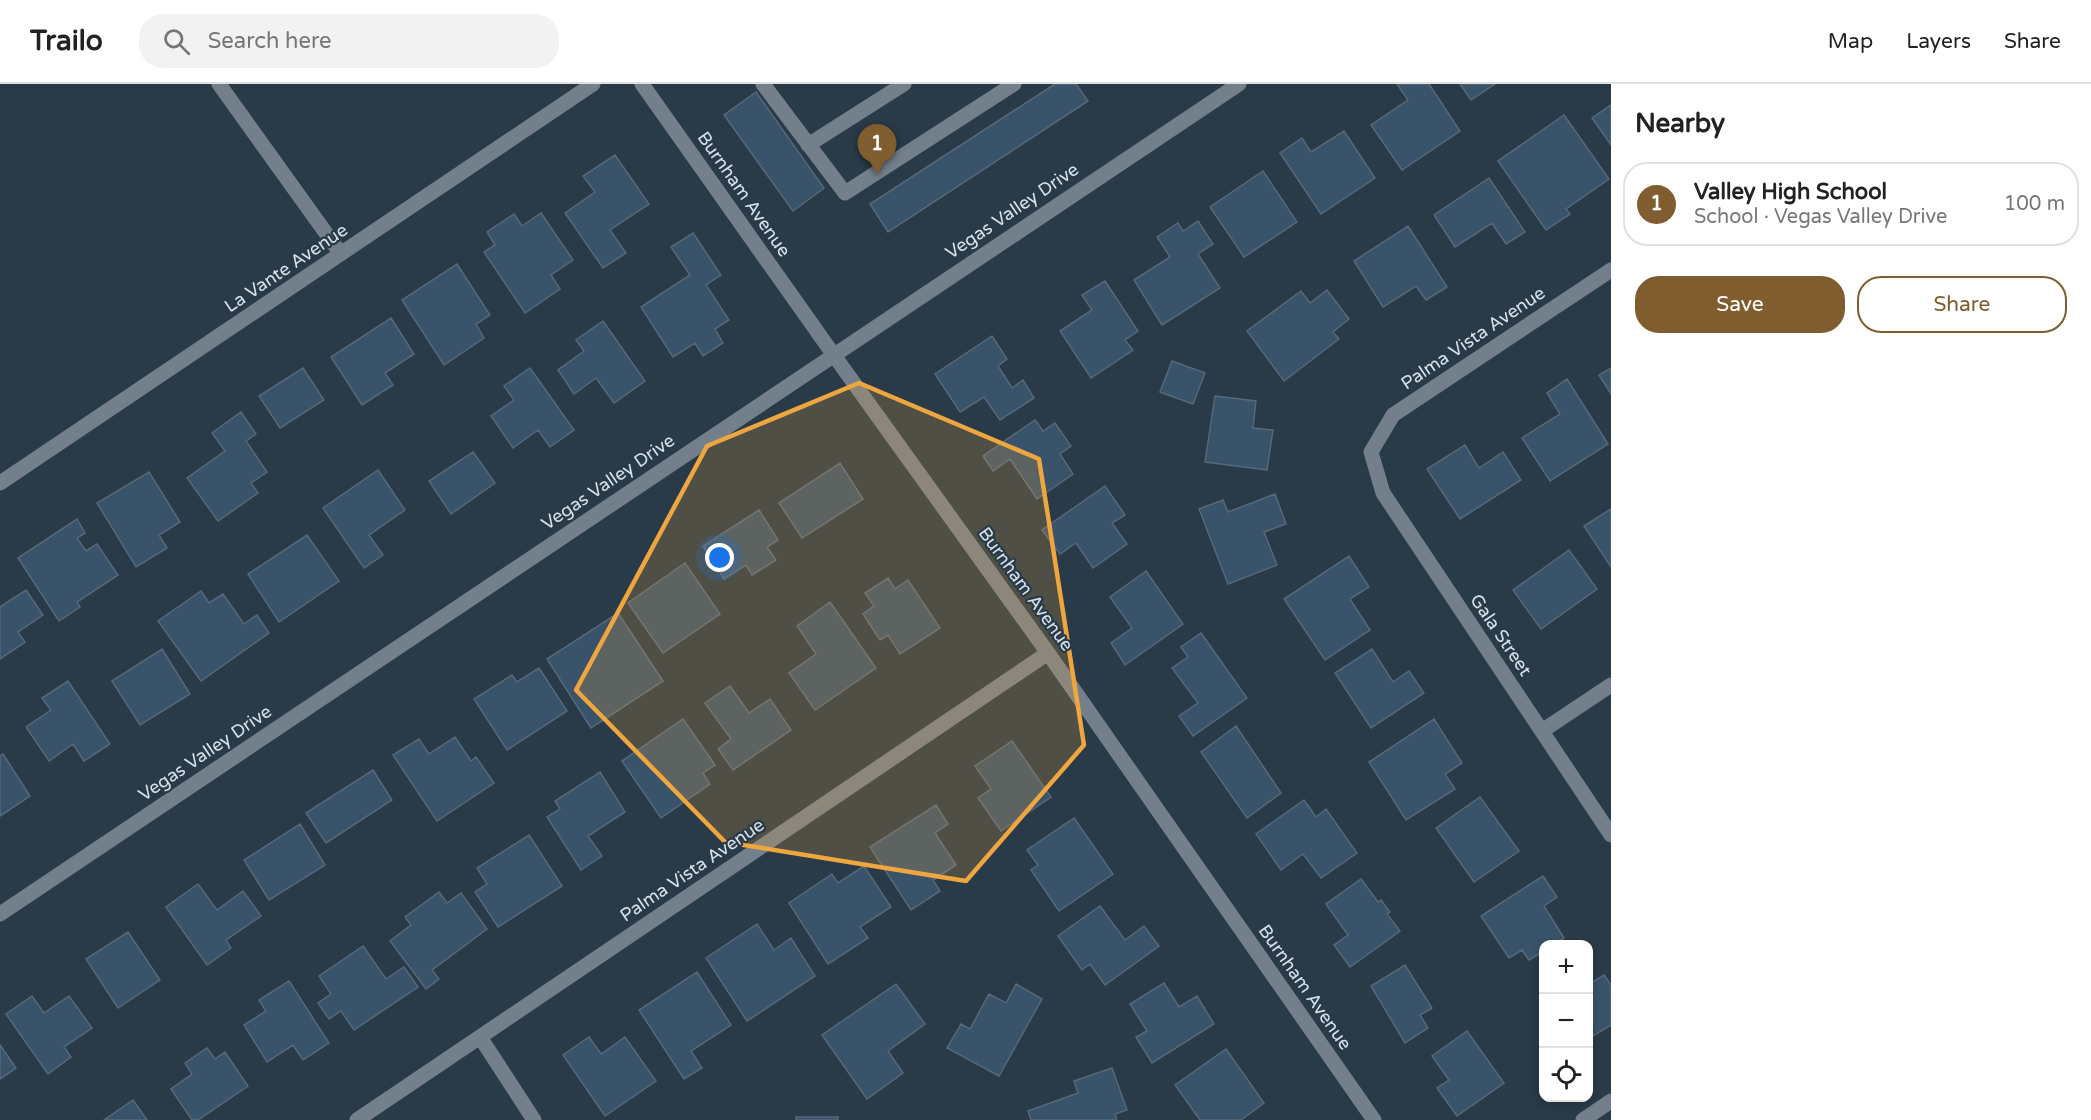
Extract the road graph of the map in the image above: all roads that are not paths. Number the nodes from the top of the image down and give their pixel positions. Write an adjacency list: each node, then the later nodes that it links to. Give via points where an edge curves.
1 (219, 84): 9 (street)
2 (593, 84): 9 (street, La Vante Avenue)
3 (642, 84): 11 (street, Burnham Avenue)
4 (763, 84): 8 (street)
5 (904, 84): 8 (street)
6 (1014, 84): 8 (street, via 845,193)
7 (1239, 84): 11 (street, Vegas Valley Drive)
8 (808, 145)
9 (341, 254): 13 (street, La Vante Avenue)
10 (1611, 270): 12 (street, Palma Vista Avenue, via 1393,415)
11 (833, 354): 14 (street, Burnham Avenue); 18 (street, Vegas Valley Drive)
12 (1371, 452): 16 (street, Gala Street, via 1383,493)
13 (0, 483)
14 (1048, 653): 19 (street, Palma Vista Avenue); 23 (street, Burnham Avenue)
15 (1611, 685): 16 (street)
16 (1542, 731): 17 (street, Gala Street)
17 (1611, 835)
18 (0, 914)
19 (480, 1037): 21 (street, Palma Vista Avenue); 22 (street)
20 (1611, 1101): 24 (street)
21 (357, 1120)
22 (534, 1120)
23 (1374, 1120)
24 (1583, 1120)

